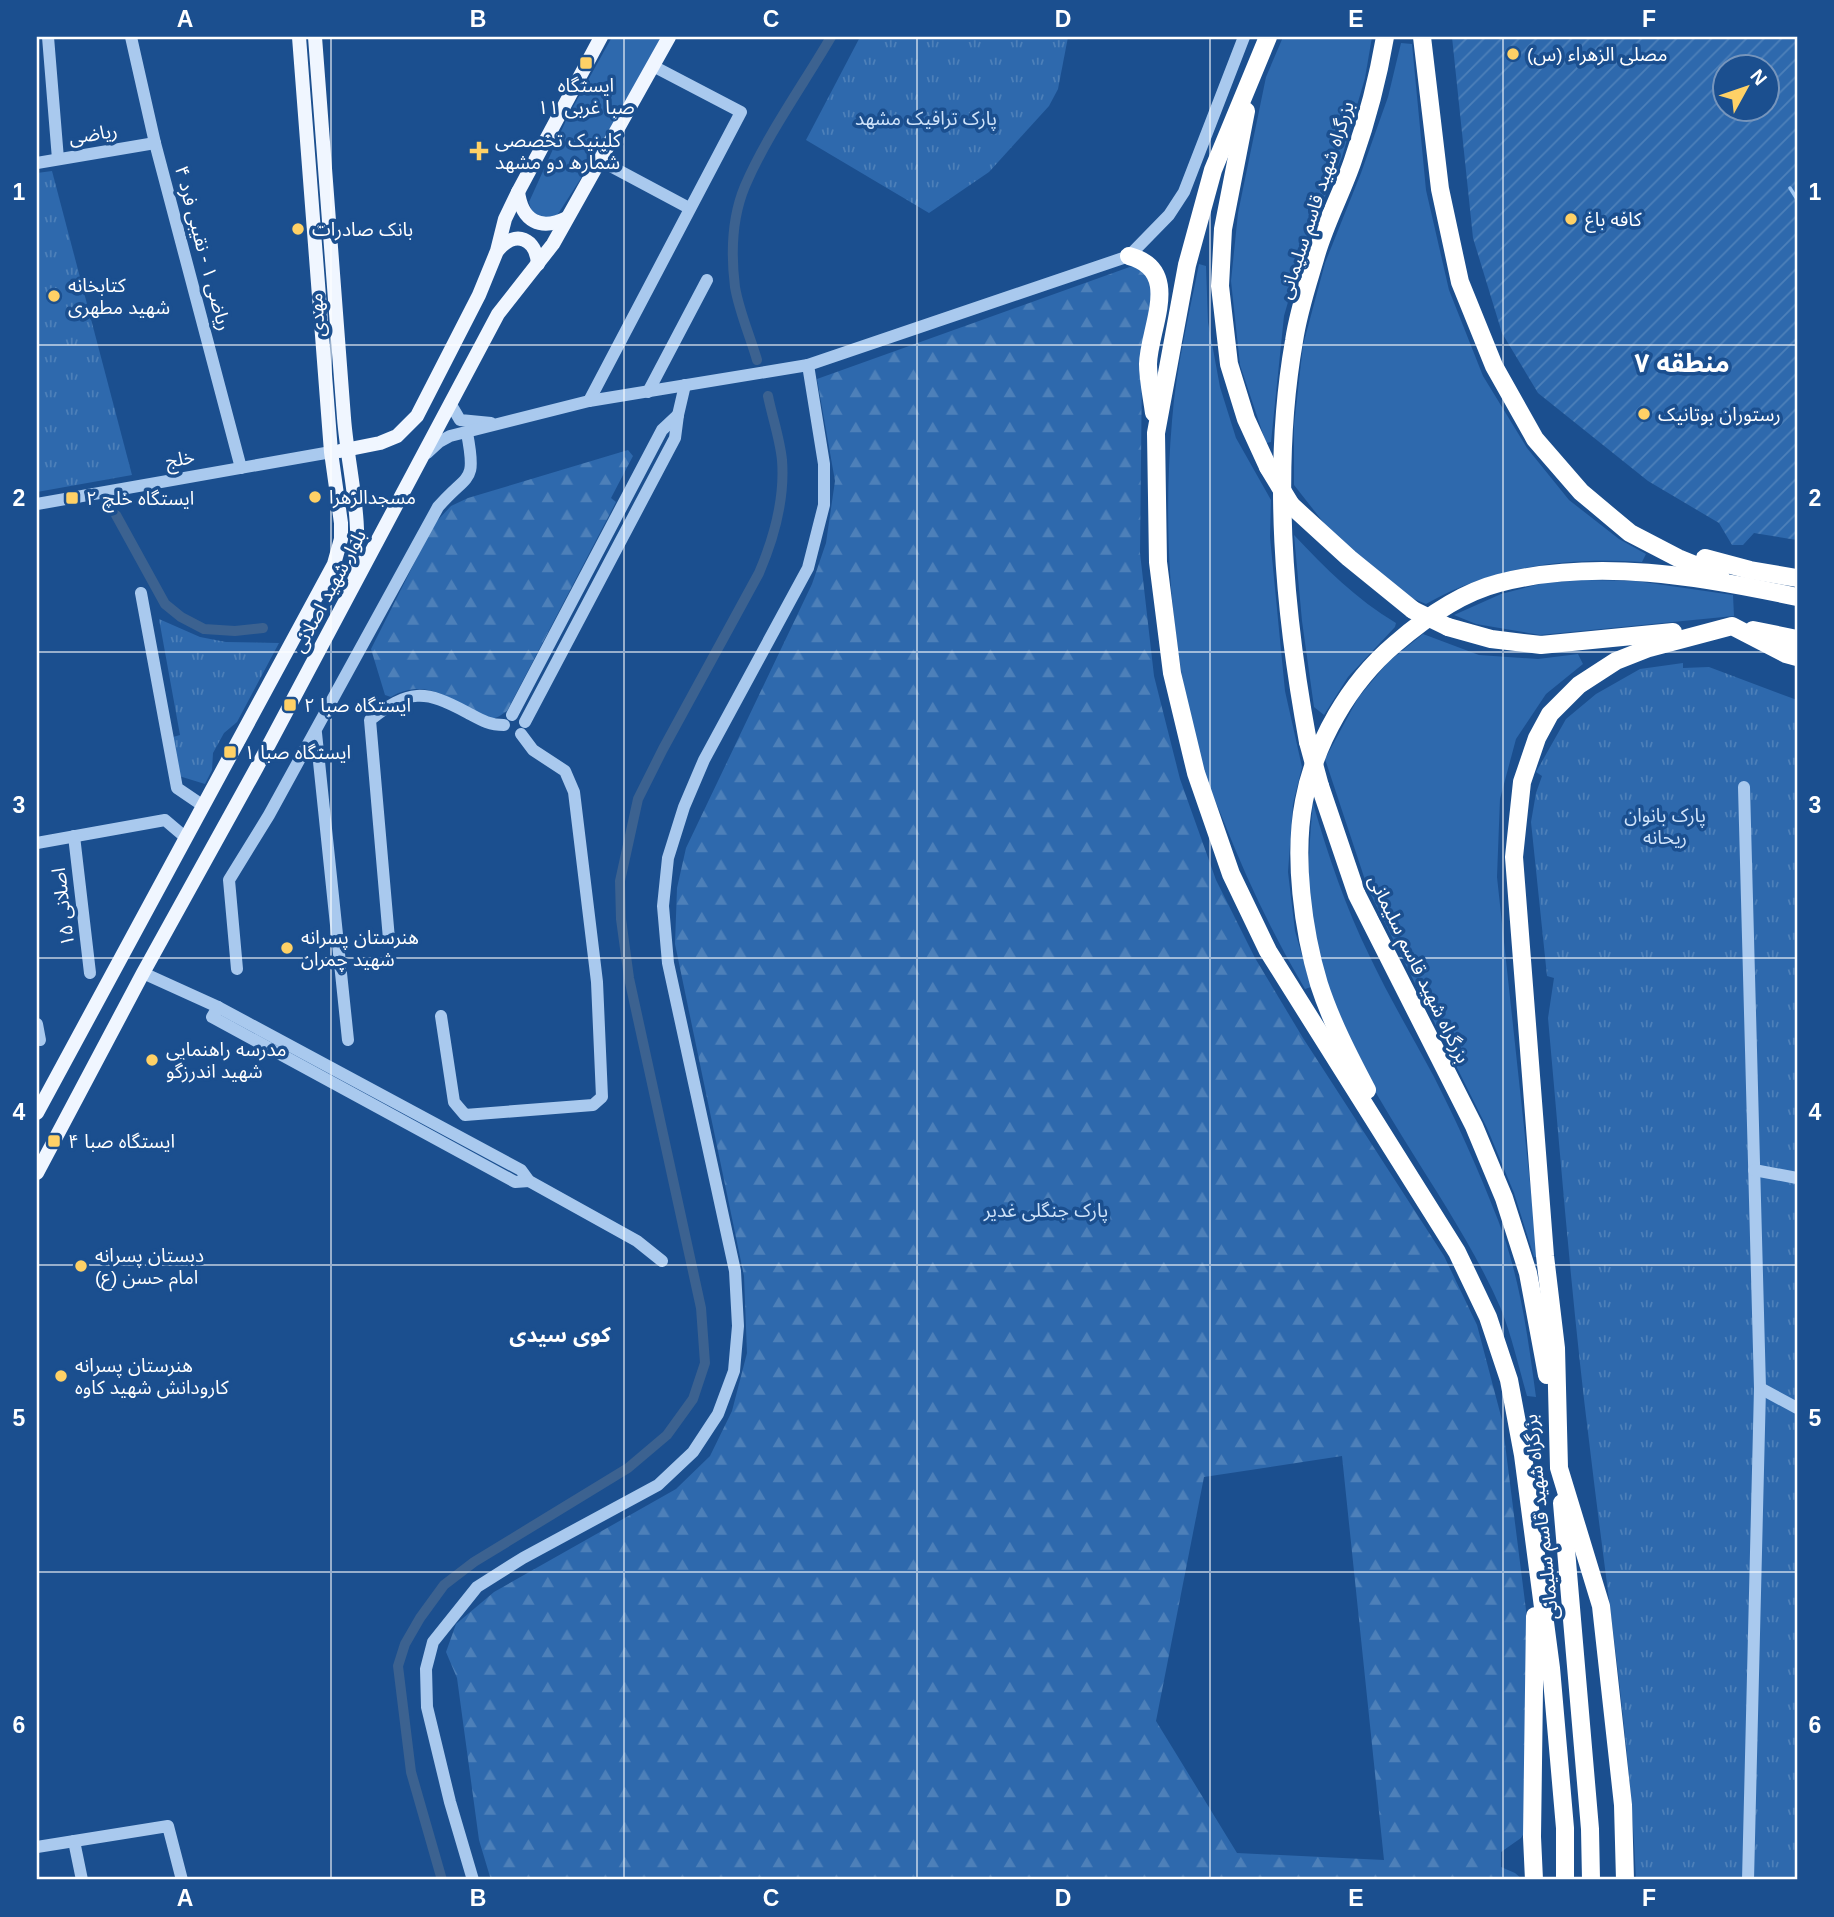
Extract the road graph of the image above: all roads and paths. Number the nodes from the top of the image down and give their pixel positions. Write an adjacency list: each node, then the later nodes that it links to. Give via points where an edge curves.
1 (48, 37): 14 (street)
2 (131, 37): 13 (street, ریاضی ۱ - نقیبی فرد ۴)
3 (299, 37): 34 (main road, مهدی)
4 (315, 37): 33 (main road, مهدی)
5 (601, 37): 17 (main road)
6 (669, 37): 11 (main road, بلوار شهید اصلانی)
7 (1244, 37): 21 (street, via 1184,192 1169,215)
8 (1268, 37): 12 (highway)
9 (1385, 37): 80 (highway, بزرگراه شهید قاسم سلیمانی, bridge, via 1354,159 1315,255 1294,341 1285,424 1282,527 1296,674 1320,786 1357,895 1474,1126 1504,1198 1528,1273)
10 (1422, 37): 40 (highway, via 1440,189 1460,282 1494,366 1535,439)
11 (653, 66): 15 (main road, بلوار شهید اصلانی); 18 (street, via 741,112)
12 (1254, 70): 32 (highway, via 1213,170 1187,265); 51 (highway, bridge, via 1223,229 1220,286 1229,364 1246,419 1291,505 1413,610 1490,639 1541,645)
13 (155, 143): 14 (street, ریاضی); 38 (street, ریاضی ۱ - نقیبی فرد ۴)
14 (58, 159): 16 (street, ریاضی)
15 (601, 161): 18 (street); 19 (main road, بلوار شهید اصلانی)
16 (37, 163)
17 (518, 192): 19 (main road, via 520,206 540,224); 20 (main road, via 505,219)
18 (689, 208): 27 (street)
19 (567, 218): 22 (main road, بلوار شهید اصلانی)
20 (498, 251): 22 (main road, via 517,238 529,242 537,252); 33 (main road, via 417,416 397,436)
21 (1129, 256): 24 (street); 32 (highway, via 1150,267 1161,290 1148,364)
22 (538, 264): 28 (main road, بلوار شهید اصلانی, via 498,314)
23 (707, 280): 26 (street)
24 (808, 365): 25 (street); 86 (street, via 824,464 824,505 808,568 684,807 668,858 663,905 668,963 735,1271 738,1326 734,1371 718,1414 693,1452 658,1485 477,1587 433,1642 426,1669 427,1707)
25 (685, 385): 26 (street); 29 (street)
26 (648, 392): 27 (street)
27 (589, 401): 30 (street)
28 (450, 402): 30 (street, via 460,419); 36 (main road, بلوار شهید اصلانی)
29 (678, 415): 35 (street, via 662,430); 37 (street, via 675,438)
30 (494, 424): 31 (street)
31 (467, 433): 36 (street, via 439,442); 58 (street, via 473,464 469,475 438,507)
32 (1156, 433): 76 (highway, via 1158,562 1171,673 1196,773 1231,874 1268,951)
33 (347, 450): 34 (main road); 48 (main road, مهدی, via 357,522)
34 (331, 452): 38 (street, خلج); 45 (main road, مهدی, via 341,523)
35 (649, 455): 37 (street); 39 (street)
36 (422, 458): 48 (main road, بلوار شهید اصلانی)
37 (662, 462): 41 (street)
38 (241, 468): 42 (street, خلج)
39 (632, 490): 41 (street); 43 (street)
40 (1581, 492): 46 (highway, via 1691,554); 47 (highway, via 1630,533 1678,558)
41 (644, 496): 44 (street)
42 (37, 504)
43 (597, 554): 44 (street); 53 (street)
44 (610, 561): 54 (street)
45 (334, 564): 60 (main road, بلوار شهید اصلانی)
46 (1797, 578)
47 (1760, 589): 50 (highway); 76 (highway, via 1635,572 1583,570 1496,584 1458,599 1419,623 1377,659 1348,695 1323,739 1304,801 1299,868 1307,930 1320,985 1348,1053)
48 (351, 590): 66 (main road, بلوار شهید اصلانی)
49 (141, 593): 60 (street, via 177,788)
50 (1797, 597)
51 (1732, 626): 52 (highway); 55 (highway); 80 (highway, via 1649,648 1616,661 1579,685 1550,714 1522,782 1514,857 1556,1348)
52 (1797, 639)
53 (551, 641): 54 (street); 56 (street)
54 (564, 648): 57 (street)
55 (1797, 657)
56 (508, 720): 57 (street, via 521,717); 57 (street, via 509,734); 64 (street, via 490,725 445,700 419,694 392,702 370,720)
57 (523, 728): 68 (street, via 533,750 565,771 574,792 597,982 602,1097 593,1105 465,1115 454,1102)
58 (316, 732): 65 (street, via 229,880); 71 (street)
59 (1744, 787): 73 (street)
60 (202, 805): 62 (main road, بلوار شهید اصلانی)
61 (74, 836): 62 (street, via 165,820); 63 (street); 67 (street, اصلانی ۱۵)
62 (185, 837): 72 (main road, بلوار شهید اصلانی)
63 (37, 843)
64 (389, 939)
65 (237, 969)
66 (144, 972): 74 (main road, بلوار شهید اصلانی); 77 (street, via 521,1170 529,1181 637,1241)
67 (90, 973)
68 (442, 1016)
69 (37, 1024): 70 (street)
70 (40, 1040)
71 (348, 1040)
72 (37, 1113)
73 (1754, 1170): 75 (street); 78 (street)
74 (37, 1173)
75 (1797, 1178)
76 (1424, 1198): 81 (highway, بزرگراه شهید قاسم سلیمانی, via 1488,1317 1509,1380)
77 (662, 1261)
78 (1760, 1388): 79 (street); 91 (street)
79 (1797, 1408)
80 (1559, 1468): 89 (highway, بزرگراه شهید قاسم سلیمانی); 90 (highway, via 1601,1606 1623,1805)
81 (1536, 1556): 87 (highway); 88 (highway, بزرگراه شهید قاسم سلیمانی, via 1551,1668)
82 (74, 1841): 83 (street); 84 (street); 85 (street, via 168,1826)
83 (37, 1847)
84 (82, 1880)
85 (182, 1880)
86 (473, 1880)
87 (1534, 1880)
88 (1565, 1880)
89 (1591, 1880)
90 (1625, 1880)
91 (1748, 1880)

